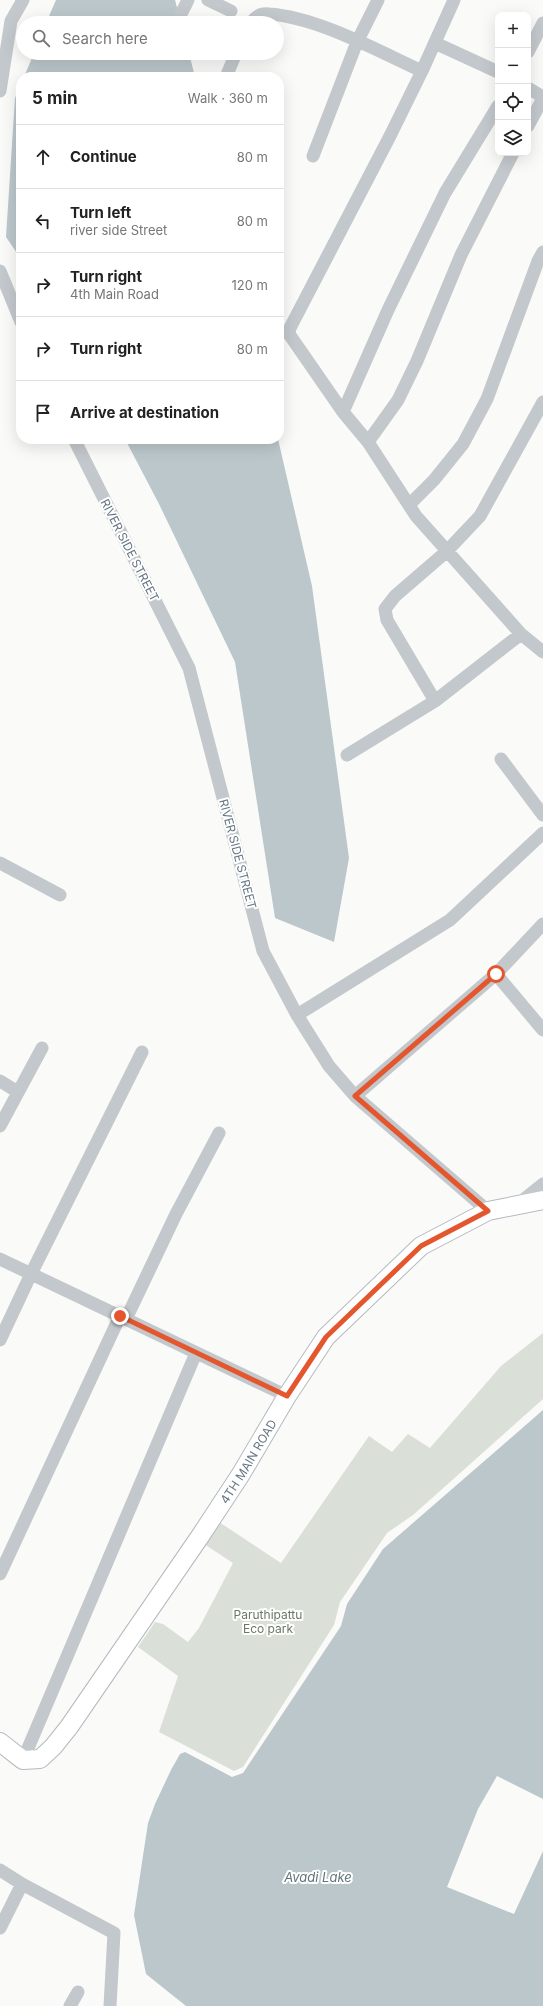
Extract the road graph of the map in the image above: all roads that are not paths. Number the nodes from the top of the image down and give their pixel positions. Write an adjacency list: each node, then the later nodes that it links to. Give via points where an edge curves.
1 (23, 0): 20 (street, via 11,21)
2 (188, 0): 7 (street)
3 (208, 0): 6 (street)
4 (378, 0): 12 (street)
5 (454, 0): 13 (street)
6 (231, 11)
7 (181, 14)
8 (257, 16): 9 (street, via 268,13)
9 (280, 16)
10 (284, 17): 12 (street, via 313,24)
11 (543, 23): 14 (street)
12 (357, 42): 16 (street); 24 (street)
13 (434, 43): 16 (street); 17 (street)
14 (530, 48)
15 (233, 60): 18 (street)
16 (422, 71): 30 (street, via 289,331 290,338)
17 (495, 71)
18 (228, 72)
19 (531, 90): 21 (street)
20 (0, 92)
21 (543, 98): 23 (street)
22 (495, 111): 30 (street, via 446,193 388,310)
23 (531, 120)
24 (313, 156)
25 (511, 156): 31 (street, via 461,255 398,400)
26 (543, 252): 33 (street, via 487,399 467,438 434,480)
27 (0, 270): 28 (street)
28 (16, 310)
29 (543, 402): 34 (street, via 480,516)
30 (343, 412): 31 (street)
31 (368, 442): 33 (street)
32 (77, 444): 46 (street, RIVER SIDE STREET, via 189,668 263,952)
33 (409, 505): 34 (street)
34 (446, 552): 35 (street); 37 (street, via 395,596 385,609 387,620)
35 (521, 634): 36 (street); 37 (street)
36 (543, 652)
37 (435, 701): 38 (street)
38 (347, 755)
39 (501, 758): 40 (street)
40 (543, 815)
41 (543, 833): 46 (street, via 450,920)
42 (0, 863): 43 (street)
43 (60, 895)
44 (543, 924): 45 (street)
45 (496, 974): 47 (street); 52 (street)
46 (297, 1015): 52 (street, RIVER SIDE STREET, via 329,1066)
47 (543, 1030)
48 (42, 1048): 51 (street)
49 (142, 1052): 60 (street)
50 (0, 1081): 51 (street)
51 (18, 1092): 53 (street)
52 (355, 1096): 58 (street, RIVER SIDE STREET)
53 (0, 1126)
54 (219, 1133): 61 (street)
55 (543, 1184): 57 (street)
56 (543, 1200): 57 (main road, 4TH MAIN ROAD)
57 (517, 1205): 58 (main road, 4TH MAIN ROAD)
58 (488, 1211): 64 (main road, 4TH MAIN ROAD, via 421,1246 326,1337)
59 (0, 1259): 60 (street)
60 (31, 1274): 61 (street); 62 (street)
61 (123, 1318): 63 (street); 65 (street)
62 (0, 1340)
63 (196, 1353): 64 (street); 67 (street)
64 (287, 1396): 67 (main road, 4TH MAIN ROAD, via 201,1535 69,1727 40,1759)
65 (0, 1574)
66 (0, 1742): 67 (main road)
67 (24, 1760)
68 (0, 1870): 69 (street)
69 (22, 1884): 70 (street); 73 (street, via 114,1933)
70 (0, 1928)
71 (78, 1992): 72 (street)
72 (70, 2006)
73 (110, 2006)

